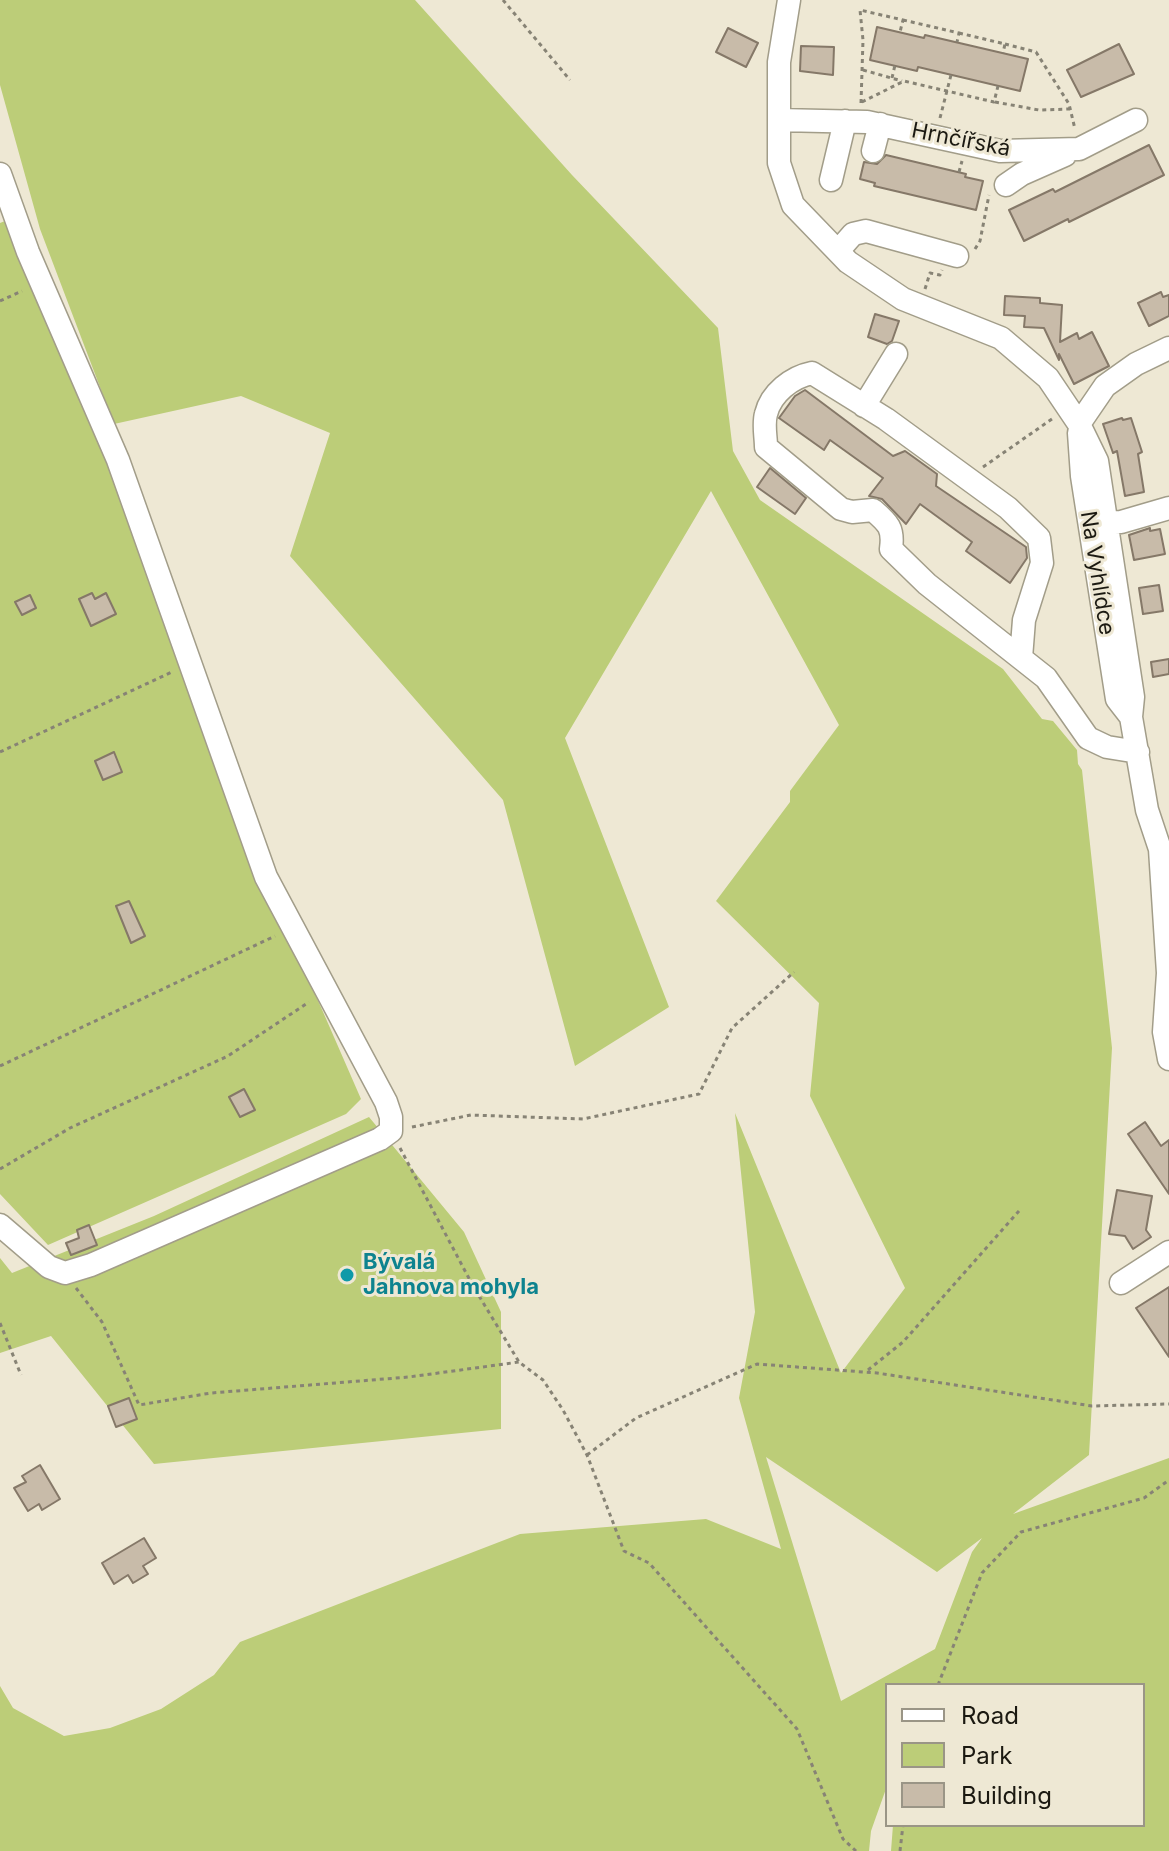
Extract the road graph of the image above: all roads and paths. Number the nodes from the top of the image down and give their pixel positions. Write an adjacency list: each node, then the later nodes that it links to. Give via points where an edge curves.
1 (503, 0): 13 (path)
2 (789, 0): 19 (street, Na Vyhlídce, via 779,62)
3 (903, 20): 4 (path); 5 (path); 10 (path, via 860,10)
4 (900, 32)
5 (959, 33): 6 (path); 7 (path)
6 (957, 42)
7 (1005, 44): 8 (path); 17 (path, via 1036,52 1070,109)
8 (1003, 53)
9 (895, 65): 12 (path)
10 (863, 70): 12 (path); 18 (path)
11 (951, 75): 16 (path)
12 (892, 78): 14 (path)
13 (570, 80)
14 (904, 81): 16 (path); 18 (path)
15 (998, 86): 17 (path)
16 (947, 91): 17 (path); 23 (path)
17 (994, 102)
18 (861, 103): 21 (path, via 846,110)
19 (779, 120): 21 (street, Hrnčířská); 30 (street, Na Vyhlídce, via 779,163 793,205)
20 (1136, 120): 24 (street, Hrnčířská)
21 (845, 121): 22 (street, Hrnčířská); 28 (street)
22 (880, 124): 23 (street, Hrnčířská); 25 (street)
23 (935, 137): 26 (street, Hrnčířská)
24 (1079, 149): 26 (street, Hrnčířská); 29 (street)
25 (873, 151)
26 (1000, 151): 29 (street, via 1009,171)
27 (0, 174): 32 (street)
28 (831, 180)
29 (999, 189): 31 (path, via 989,196 978,245)
30 (838, 251): 31 (street, via 853,234 866,231); 34 (street, Na Vyhlídce)
31 (957, 256): 34 (path, via 954,264 944,263 940,275 930,273)
32 (42, 283): 33 (path); 43 (street, via 118,460)
33 (0, 301)
34 (920, 306): 38 (street, Na Vyhlídce, via 1001,338 1048,378)
35 (1169, 348): 38 (street, via 1136,364)
36 (896, 354): 37 (street)
37 (864, 406): 39 (street); 42 (street, via 812,373 796,377 775,396 766,414 766,447 841,509 873,510 889,524 891,549 900,558)
38 (1073, 416): 39 (path); 41 (street, Na Vyhlídce, via 1097,461)
39 (963, 475): 42 (street, via 1039,538 1042,563 1024,620)
40 (1169, 508): 41 (street)
41 (1099, 523): 45 (street, Na Vyhlídce, via 1133,697)
42 (1021, 658): 45 (street, via 1046,678 1088,738)
43 (190, 664): 44 (path); 47 (street, via 266,877)
44 (0, 752)
45 (1138, 752): 46 (street, Na Vyhlídce, via 1147,810 1160,849)
46 (1167, 926): 50 (street, Na Vyhlídce, via 1164,1032)
47 (293, 927): 49 (street); 51 (path)
48 (794, 972): 52 (path, via 732,1028 699,1094 583,1119 471,1115)
49 (327, 991): 52 (street, via 386,1102); 53 (path, via 228,1056 70,1128)
50 (1169, 1059)
51 (0, 1066)
52 (391, 1131): 57 (street); 60 (path)
53 (0, 1169)
54 (1019, 1211): 61 (path, via 903,1342)
55 (0, 1225): 57 (street, via 49,1267)
56 (1169, 1252): 58 (street)
57 (65, 1273): 60 (path, via 102,1322 139,1405)
58 (1121, 1283)
59 (0, 1323): 62 (path)
60 (519, 1362): 64 (path, via 543,1380)
61 (866, 1372): 63 (path, via 1092,1406); 64 (path, via 757,1364 636,1418)
62 (21, 1375)
63 (1169, 1404)
64 (587, 1455): 68 (path, via 624,1551 649,1563 797,1729 843,1839)
65 (1169, 1480): 66 (path, via 1144,1498 1021,1532 982,1573)
66 (939, 1683)
67 (903, 1827): 69 (path)
68 (856, 1851)
69 (900, 1851)

